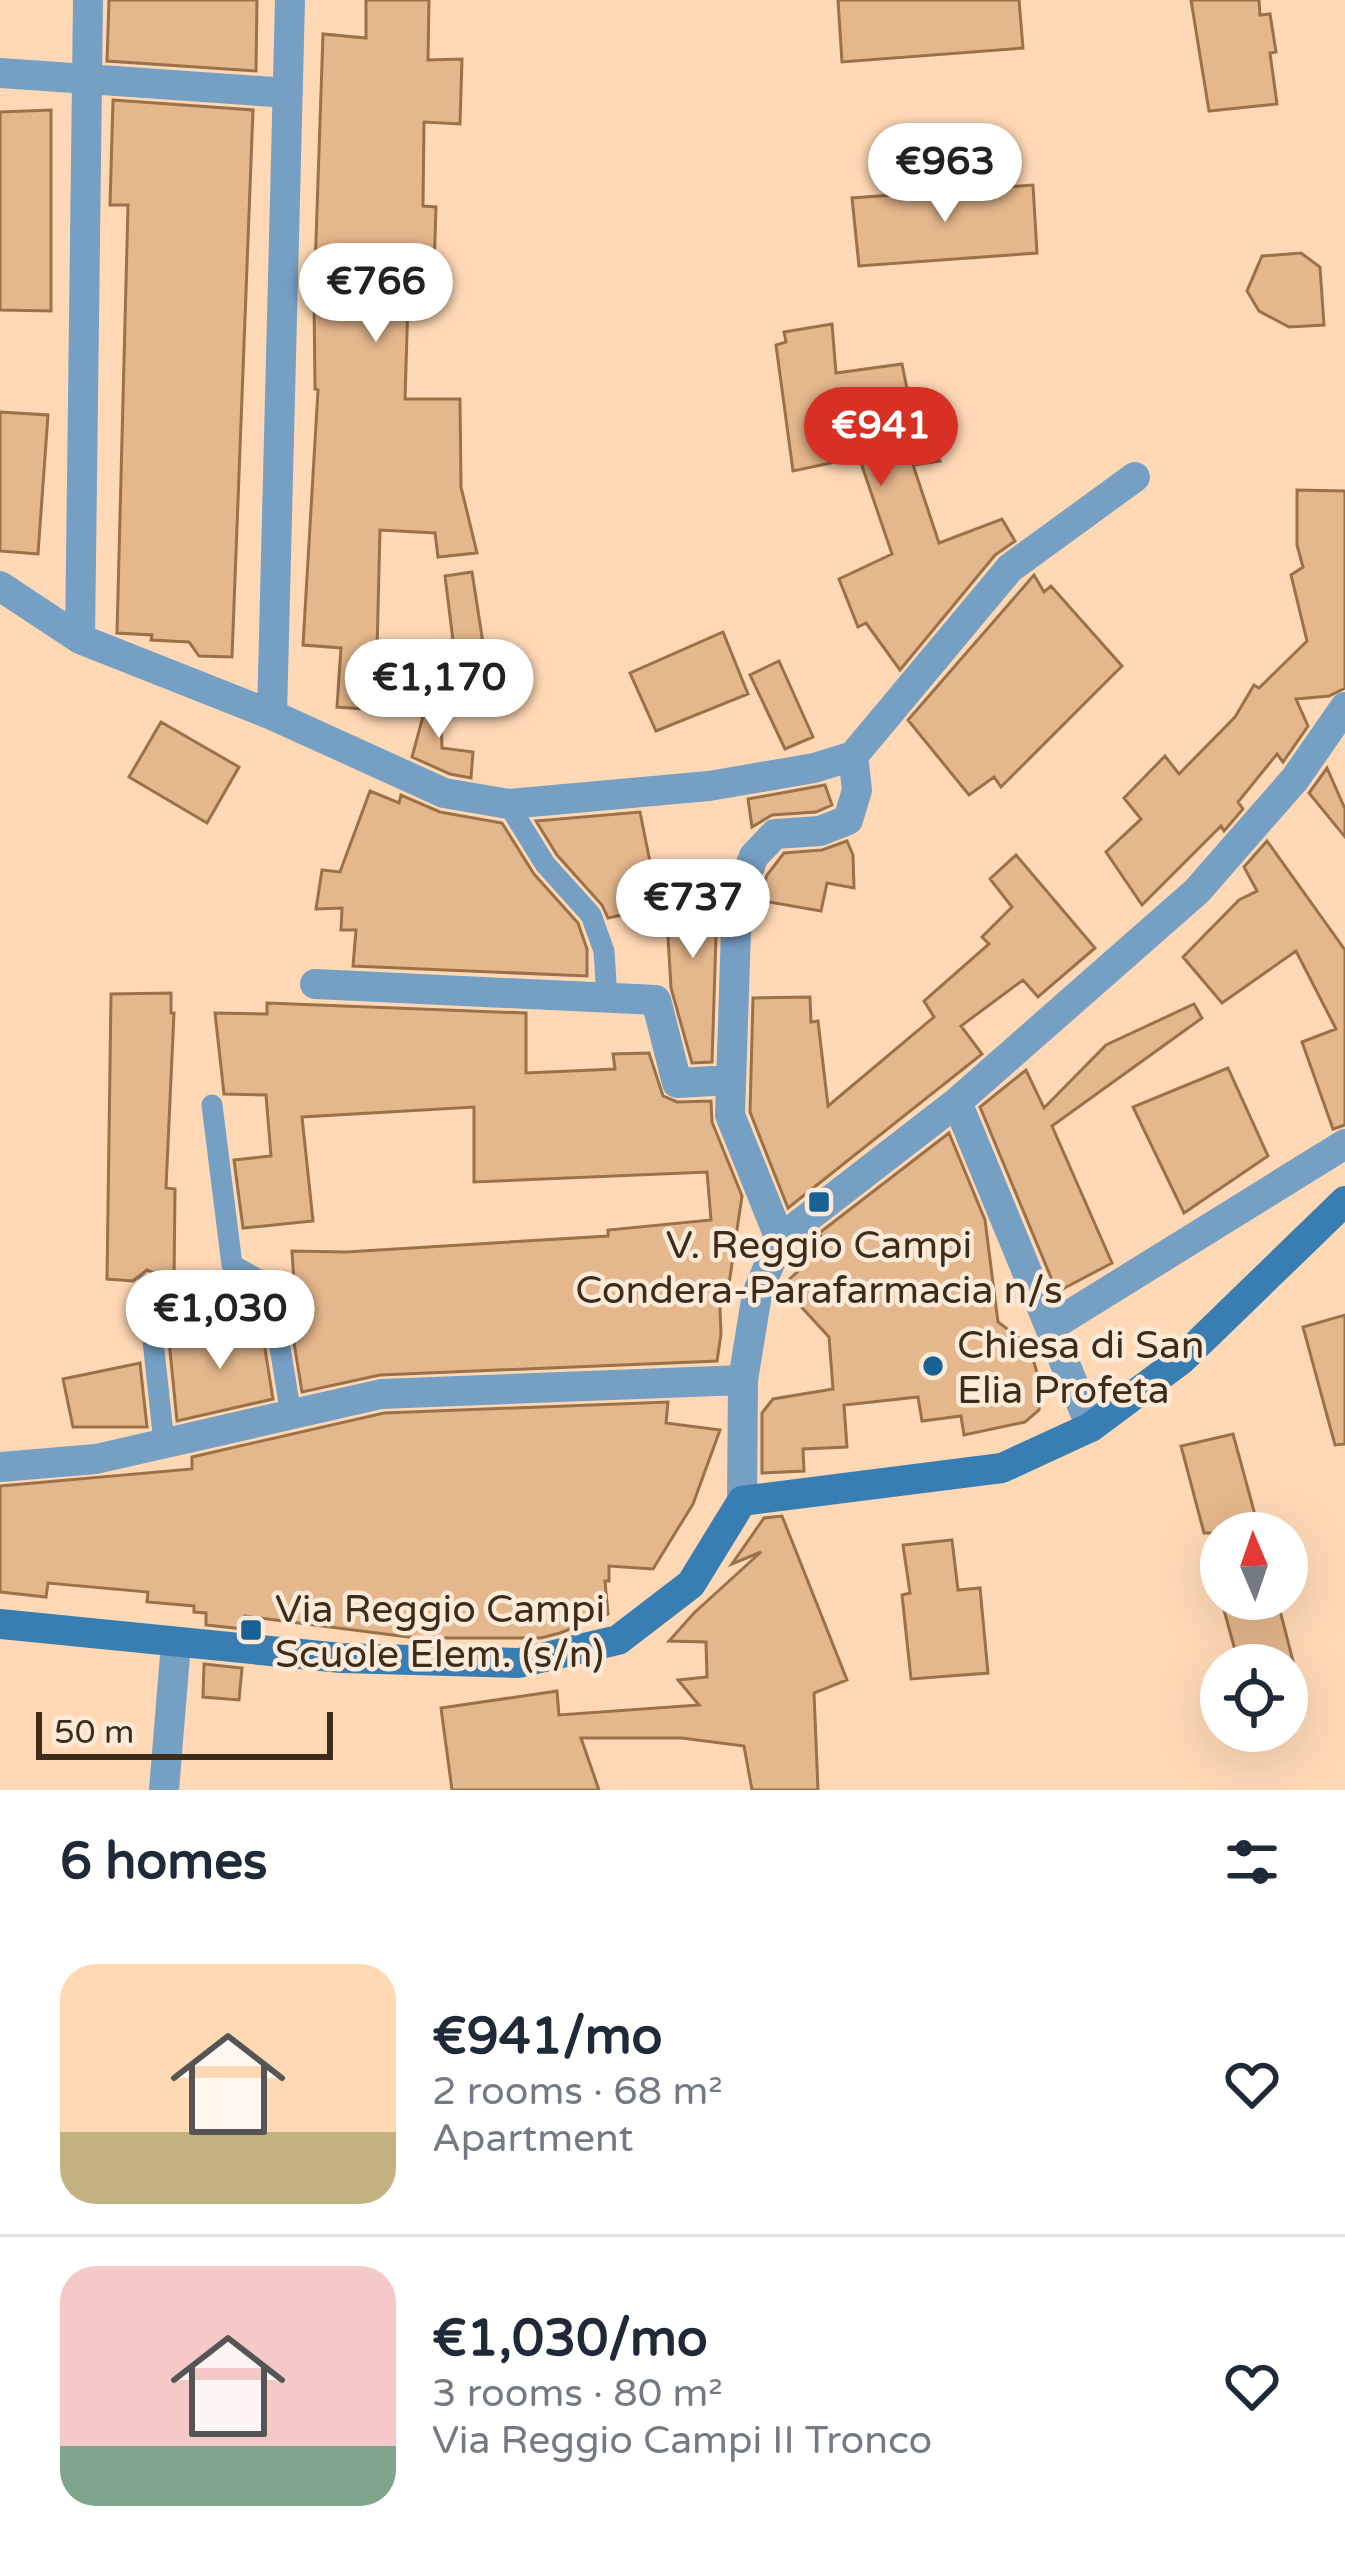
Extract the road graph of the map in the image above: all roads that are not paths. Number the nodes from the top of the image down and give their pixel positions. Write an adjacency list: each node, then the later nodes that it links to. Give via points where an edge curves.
1 (88, 0): 4 (street)
2 (290, 0): 5 (street)
3 (0, 74): 4 (street)
4 (86, 80): 5 (street); 8 (street)
5 (288, 93): 10 (street)
6 (1135, 478): 11 (street, via 1010,568)
7 (0, 586): 8 (street)
8 (80, 640): 10 (street)
9 (1345, 707): 16 (street, via 1295,779 1197,891)
10 (272, 715): 12 (street, via 443,794)
11 (853, 756): 12 (street, via 709,786); 15 (street, via 848,820 776,834 754,856 736,899)
12 (508, 804): 14 (lane, via 545,864 591,915 604,950)
13 (315, 984): 14 (street)
14 (607, 998): 15 (street, via 656,1000 677,1083)
15 (731, 1080): 20 (street, via 730,1115)
16 (957, 1102): 20 (street); 22 (street)
17 (212, 1105): 24 (lane, via 232,1265 270,1286)
18 (1345, 1144): 22 (street)
19 (1345, 1202): 25 (main road, via 1181,1360)
20 (780, 1239): 23 (street, via 757,1294)
21 (147, 1285): 26 (lane)
22 (1050, 1328): 25 (street)
23 (743, 1380): 24 (street, via 381,1394); 28 (street)
24 (291, 1414): 26 (street)
25 (1091, 1427): 28 (main road, via 1001,1468)
26 (164, 1443): 27 (street)
27 (0, 1467)
28 (742, 1501): 30 (main road, via 691,1584 618,1640 519,1663)
29 (0, 1624): 30 (main road)
30 (176, 1643): 31 (street)
31 (164, 1790)

